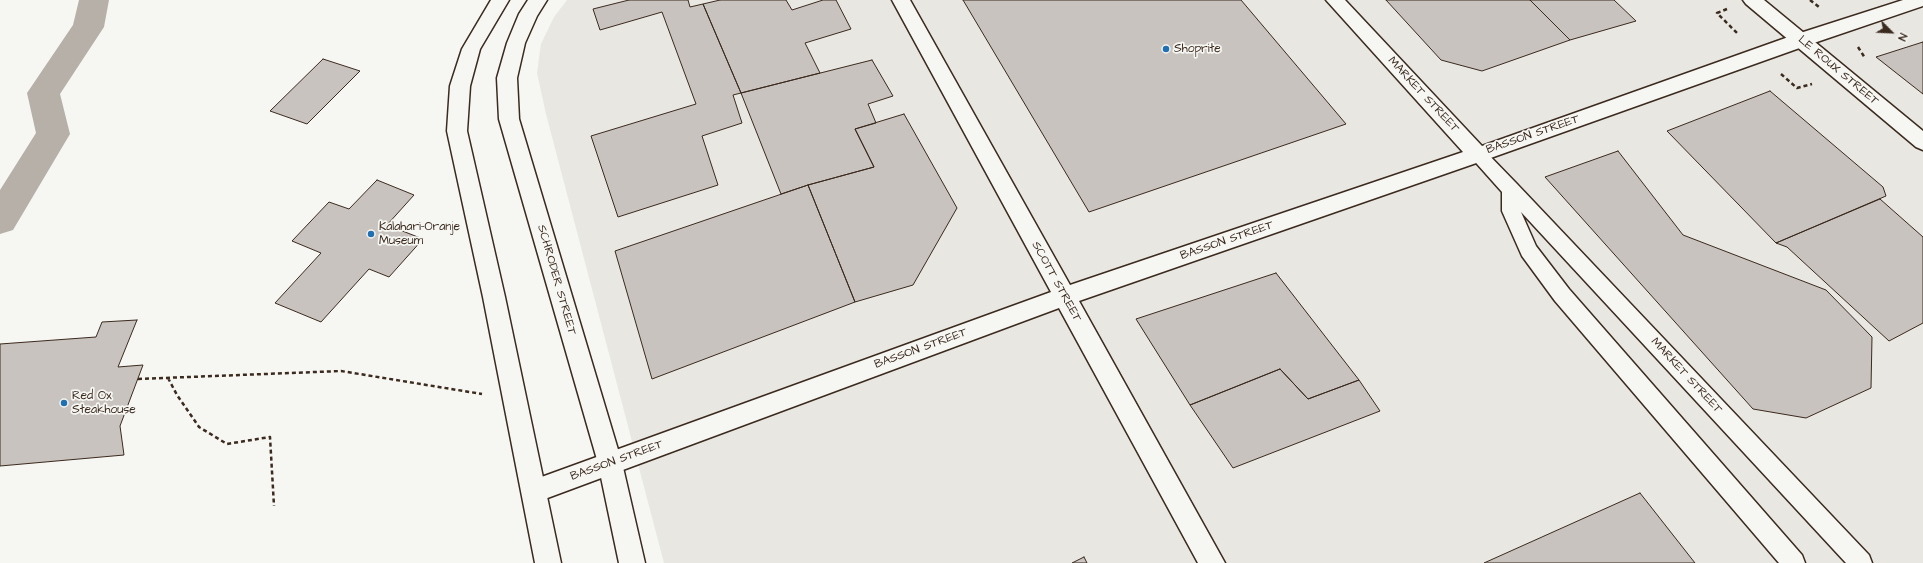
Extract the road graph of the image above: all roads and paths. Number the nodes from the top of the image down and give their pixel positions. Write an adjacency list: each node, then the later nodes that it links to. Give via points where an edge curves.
1 (500, 0): 16 (main road, via 471,49 460,86 458,131)
2 (538, 0): 15 (main road, SCHRODER STREET, via 528,14 512,57 507,78 509,119)
3 (901, 0): 11 (main road, SCOTT STREET)
4 (1335, 0): 9 (main road, MARKET STREET)
5 (1752, 0): 7 (main road, LE ROUX STREET)
6 (1923, 0): 7 (main road, BASSON STREET)
7 (1801, 40): 8 (main road, LE ROUX STREET); 9 (main road, BASSON STREET)
8 (1923, 142)
9 (1478, 154): 10 (lane, MARKET STREET); 11 (main road, BASSON STREET)
10 (1511, 189): 21 (lane, via 1511,211 1516,227 1529,251 1562,295); 22 (lane, MARKET STREET)
11 (1064, 296): 15 (main road, BASSON STREET); 20 (main road, SCOTT STREET)
12 (168, 378): 13 (path); 14 (path, via 341,371); 17 (path, via 199,427 227,444 270,437)
13 (138, 379)
14 (487, 395)
15 (610, 464): 16 (main road, BASSON STREET); 19 (main road, SCHRODER STREET)
16 (534, 491): 18 (main road)
17 (274, 506)
18 (548, 563)
19 (632, 563)
20 (1212, 563)
21 (1794, 563)
22 (1861, 563)

